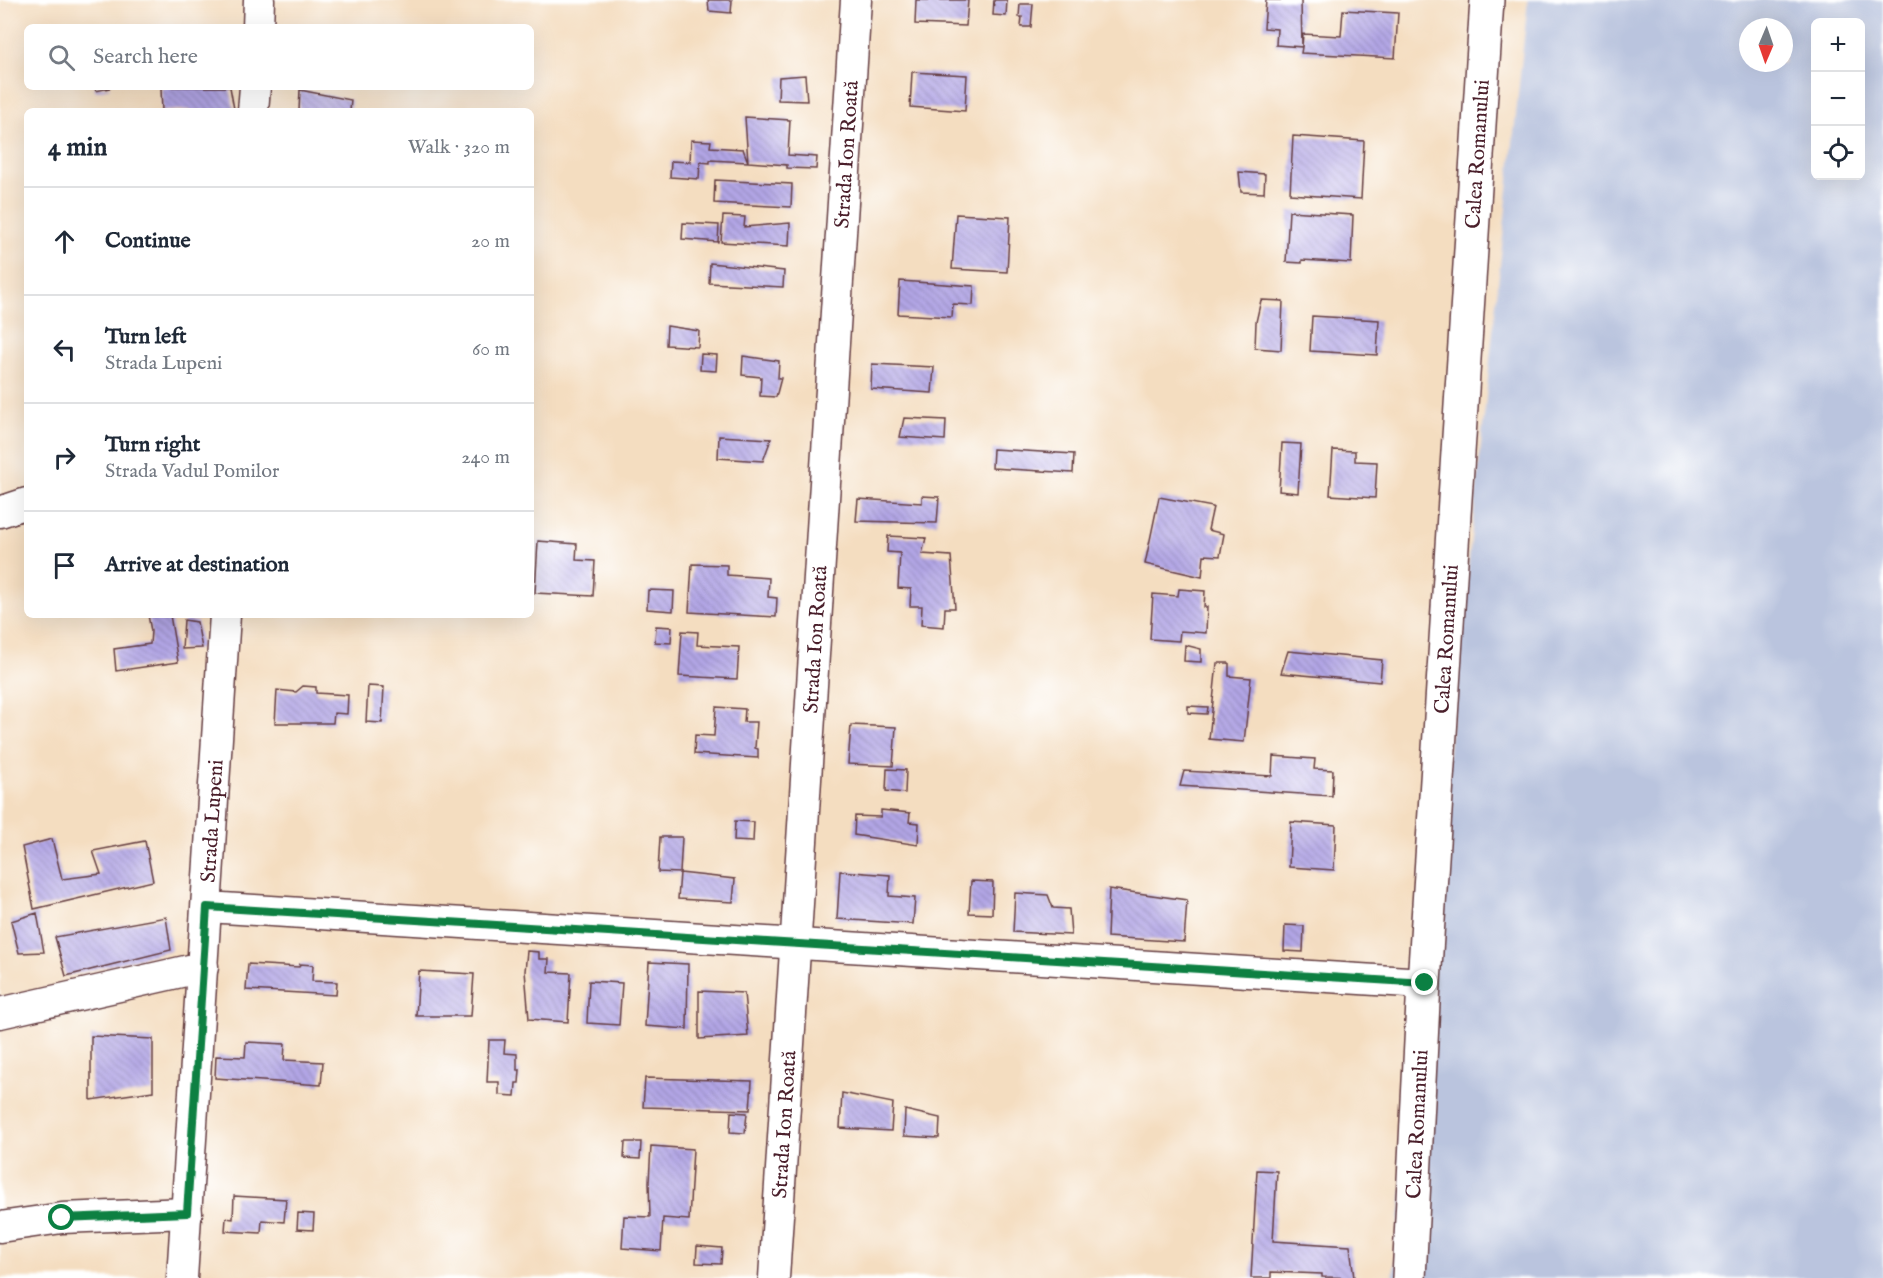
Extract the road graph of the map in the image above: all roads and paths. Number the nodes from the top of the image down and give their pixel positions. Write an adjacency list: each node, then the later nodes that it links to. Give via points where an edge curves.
1 (259, 0): 4 (street)
2 (856, 0): 11 (street, Strada Ion Roată)
3 (1487, 0): 13 (main road, Calea Romanului)
4 (258, 24)
5 (255, 90): 6 (street)
6 (253, 108)
7 (24, 504): 8 (street)
8 (0, 512)
9 (225, 618): 10 (street, Strada Lupeni)
10 (207, 907): 11 (street); 12 (street, Strada Lupeni)
11 (795, 944): 13 (street); 18 (street, Strada Ion Roată)
12 (203, 967): 14 (street); 15 (street, Strada Lupeni)
13 (1425, 983): 19 (main road, Calea Romanului)
14 (0, 1013)
15 (187, 1213): 16 (street, via 62,1218); 17 (street, Strada Lupeni)
16 (0, 1227)
17 (182, 1278)
18 (774, 1278)
19 (1409, 1278)

